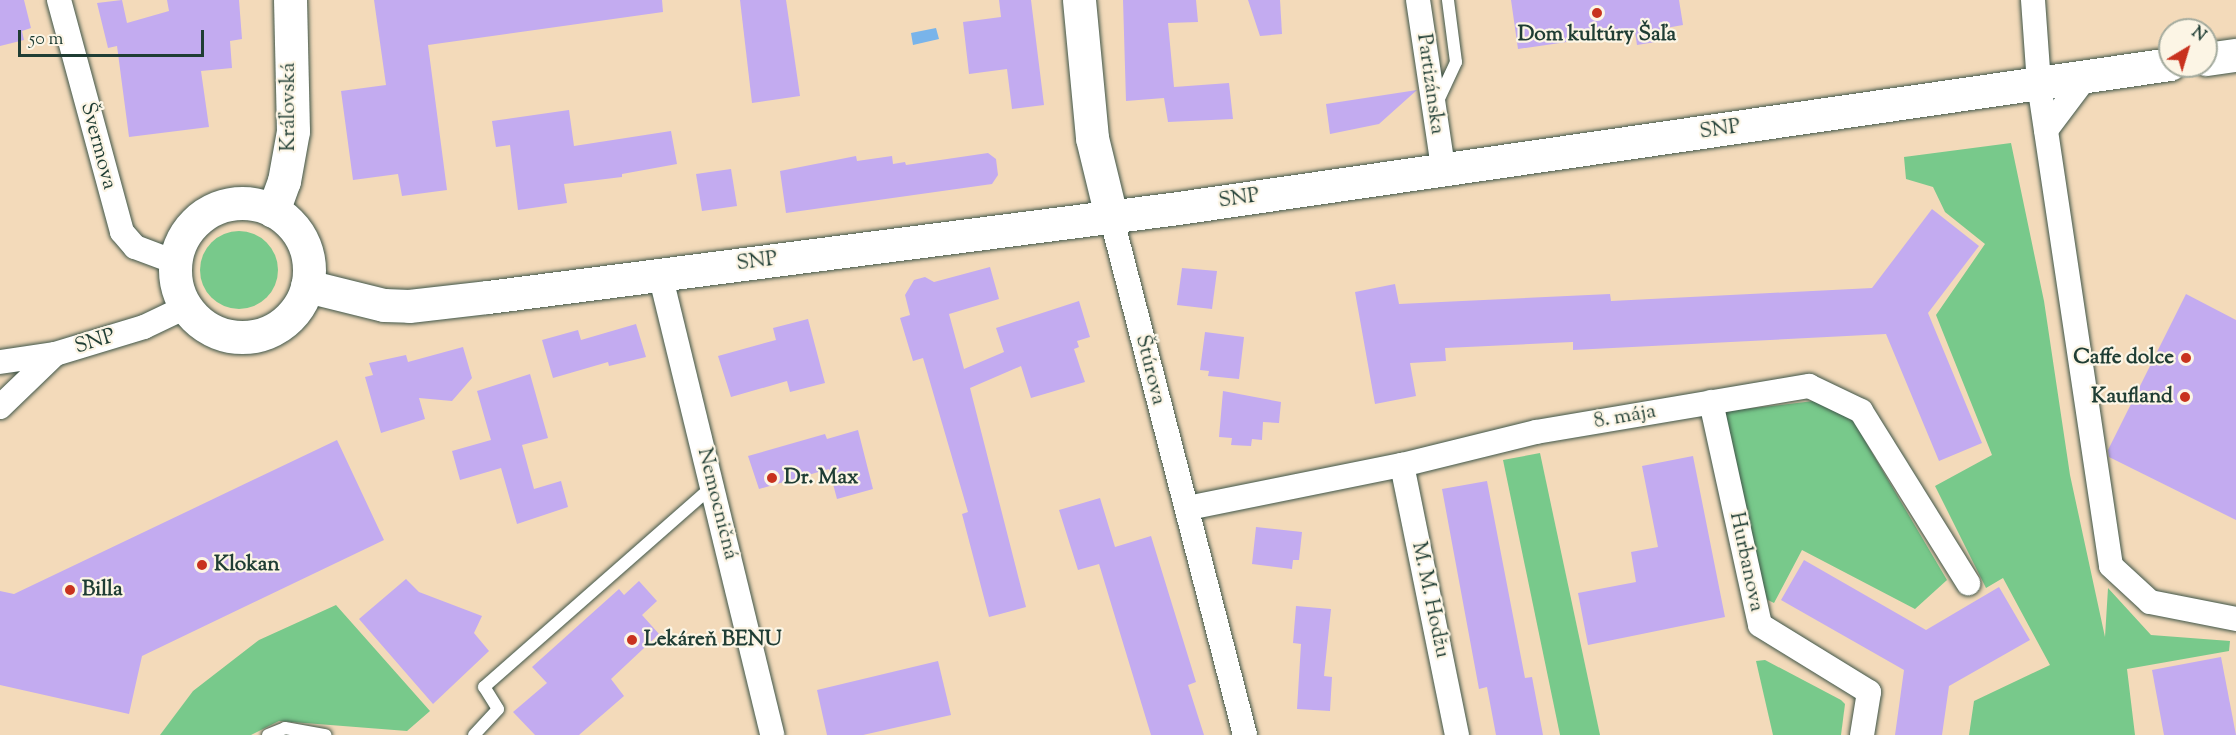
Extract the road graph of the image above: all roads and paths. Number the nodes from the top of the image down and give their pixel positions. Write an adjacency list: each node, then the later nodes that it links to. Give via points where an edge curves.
1 (59, 0): 17 (street, Švermova, via 122,232 135,247)
2 (290, 0): 15 (main road, Kráľovská, via 293,131 284,181)
3 (1079, 0): 16 (main road, Štúrova, via 1092,138)
4 (1418, 0): 12 (street, Partizánska)
5 (1448, 0): 12 (lane, via 1456,62)
6 (2033, 0): 11 (street)
7 (2236, 55): 8 (main road)
8 (2218, 57)
9 (2158, 66): 10 (main road, SNP)
10 (2086, 77): 11 (main road, SNP); 13 (street)
11 (2039, 84): 13 (street); 14 (main road, SNP)
12 (1434, 110): 14 (street, Partizánska)
13 (2046, 130): 29 (street, via 2111,566 2150,602)
14 (1443, 168): 16 (main road, SNP)
15 (273, 211): 17 (main road, via 242,203 210,211 186,232); 19 (main road, via 290,224 303,242 309,271)
16 (1111, 216): 18 (main road, SNP); 27 (street, Štúrova)
17 (175, 262): 20 (main road, via 178,293)
18 (660, 274): 19 (main road, SNP, via 409,306 358,301); 26 (street, Nemocničná)
19 (307, 286): 20 (main road, via 293,313 282,324 253,336 238,337 208,328)
20 (186, 307): 21 (street, SNP, via 144,327)
21 (55, 354): 22 (street, SNP); 24 (street)
22 (0, 362)
23 (1711, 402): 25 (street, 8. mája, via 1536,432); 28 (street, 8. mája, via 1809,386 1861,411); 36 (street, Hurbanova, via 1760,625 1869,692)
24 (0, 407)
25 (1402, 465): 27 (street, 8. mája); 35 (street, M. M. Hodžu)
26 (713, 486): 32 (lane, via 484,687 498,709); 33 (street, Nemocničná)
27 (1188, 508): 34 (street, Štúrova)
28 (1968, 583)
29 (2236, 619)
30 (268, 735): 31 (lane, via 285,728)
31 (325, 735)
32 (474, 735)
33 (772, 735)
34 (1245, 735)
35 (1457, 735)
36 (1862, 735)

